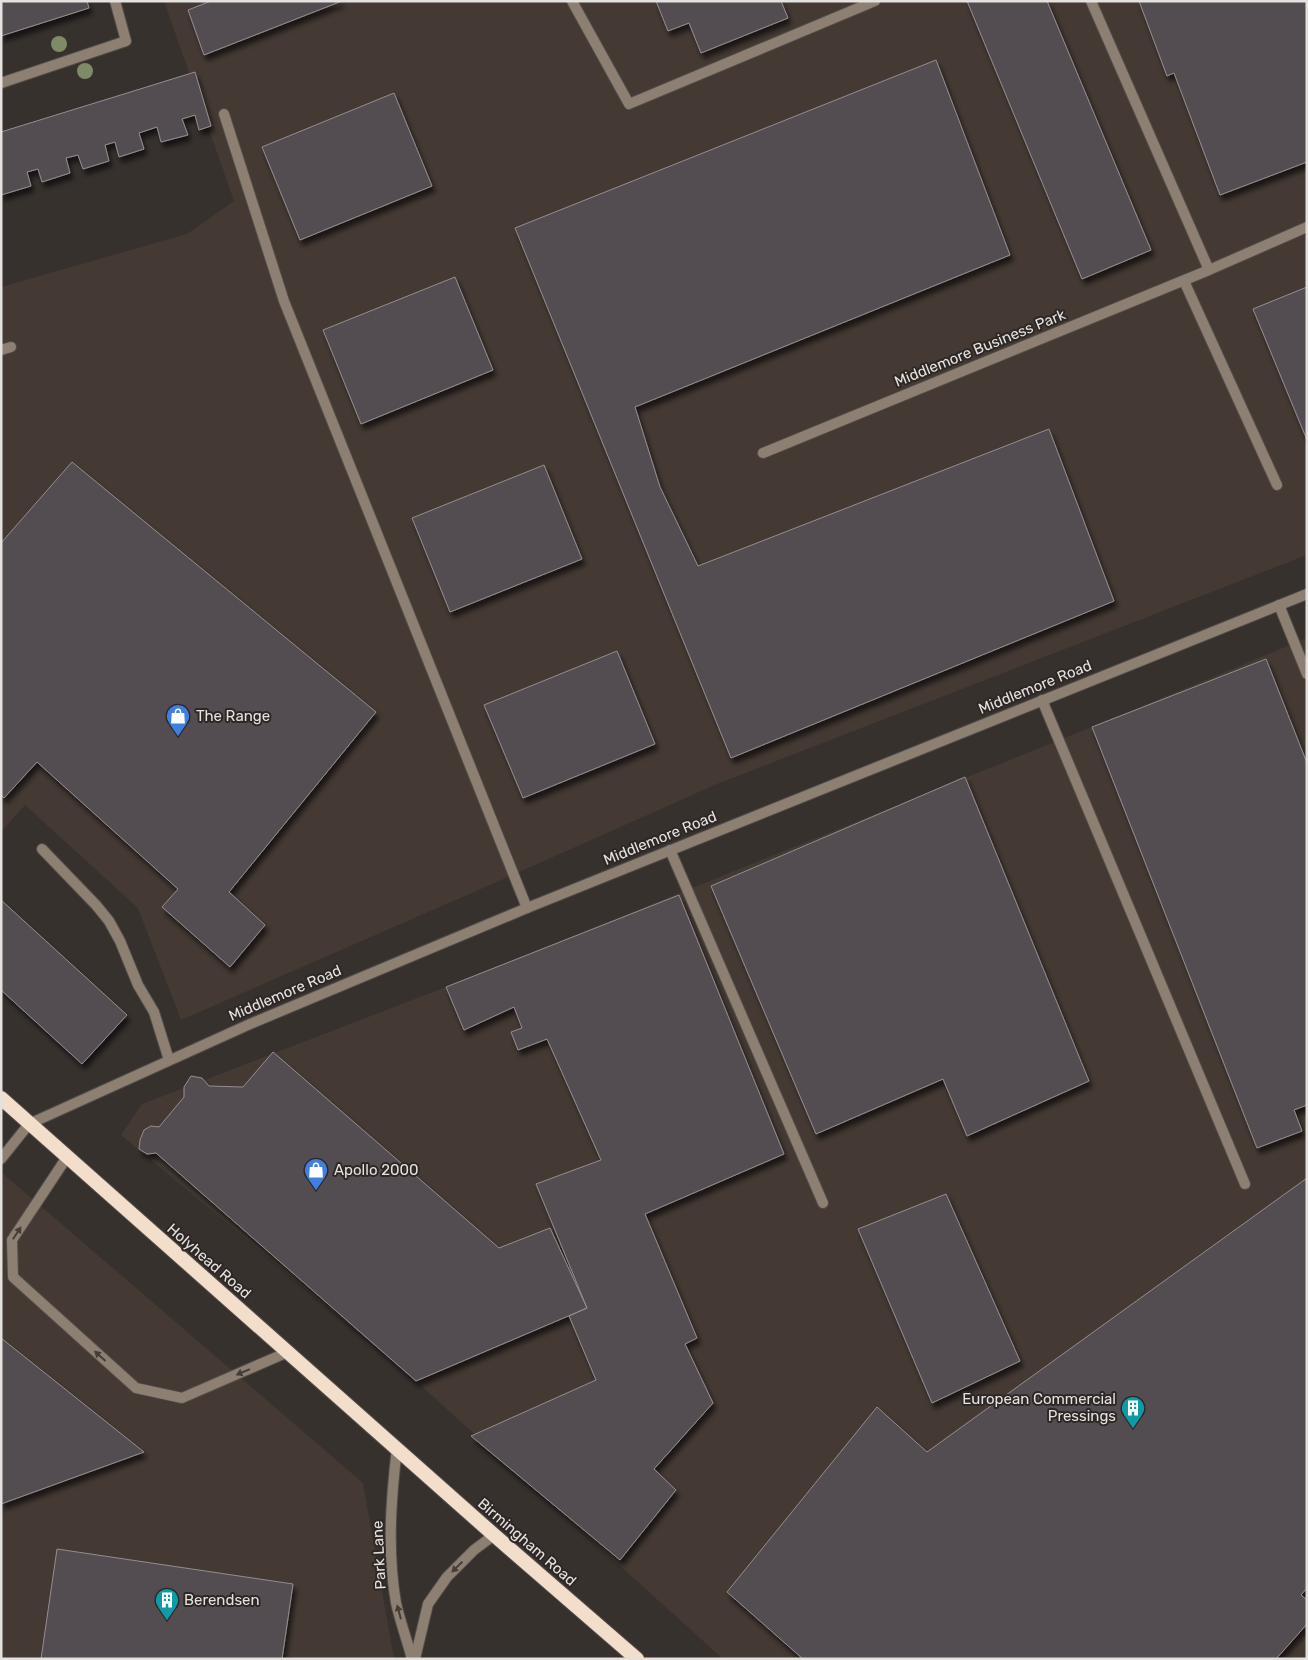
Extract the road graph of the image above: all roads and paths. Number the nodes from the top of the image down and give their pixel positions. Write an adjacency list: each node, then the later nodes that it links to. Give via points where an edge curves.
1 (115, 1): 5 (street, via 126,41)
2 (572, 1): 3 (street, via 629,104)
3 (875, 1)
4 (1091, 1): 8 (street)
5 (1, 83)
6 (224, 114): 18 (street, via 284,301)
7 (1307, 227): 8 (street, Middlemore Business Park)
8 (1209, 270): 9 (street, Middlemore Business Park)
9 (1184, 281): 10 (street, Middlemore Business Park); 11 (street)
10 (763, 453)
11 (1277, 485)
12 (1307, 594): 13 (street, Middlemore Road)
13 (1279, 605): 14 (street); 15 (street, Middlemore Road)
14 (1307, 674)
15 (1042, 700): 17 (street, Middlemore Road); 24 (street)
16 (42, 849): 19 (street, via 109,921 154,1012)
17 (670, 850): 18 (street, Middlemore Road); 25 (street)
18 (527, 908): 19 (street, Middlemore Road)
19 (169, 1060): 21 (street, Middlemore Road)
20 (1, 1098): 21 (highway, Holyhead Road)
21 (29, 1124): 22 (highway, Holyhead Road); 23 (street)
22 (67, 1158): 26 (highway, Holyhead Road); 26 (street, one-way to 22, via 182,1398 136,1388 12,1277 12,1240)
23 (1, 1159)
24 (1244, 1184)
25 (823, 1204)
26 (288, 1352): 27 (highway, Holyhead Road)
27 (397, 1448): 28 (highway, Birmingham Road); 29 (street, Park Lane, one-way to 27, via 396,1603 391,1548)
28 (494, 1535): 29 (street, Park Lane, one-way to 29, via 447,1577 428,1604); 30 (highway, Birmingham Road)
29 (413, 1659)
30 (637, 1659)

